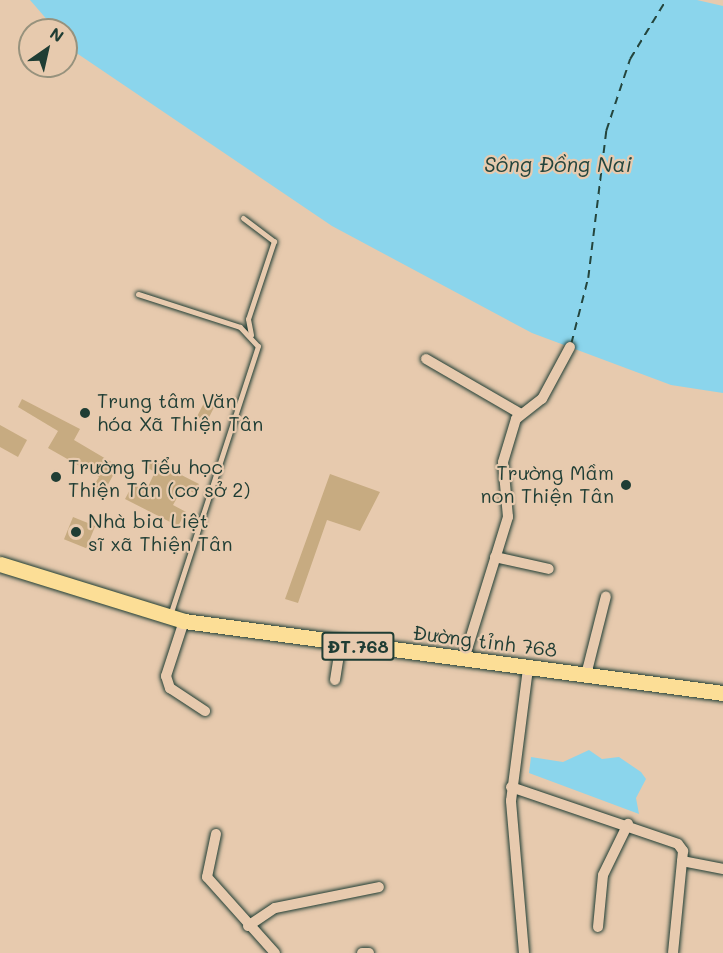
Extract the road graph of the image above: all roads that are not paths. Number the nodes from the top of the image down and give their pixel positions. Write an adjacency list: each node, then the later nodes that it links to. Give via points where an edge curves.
1 (243, 218): 3 (lane, via 274,241 248,319)
2 (138, 294): 3 (lane)
3 (251, 335): 11 (lane, via 258,346)
4 (570, 347): 6 (street, via 542,399)
5 (426, 359): 6 (street)
6 (519, 413): 7 (street, via 503,462 508,517)
7 (495, 557): 9 (street); 13 (street)
8 (0, 564): 11 (main road, Đường tỉnh 768 / ĐT.768)
9 (549, 569)
10 (606, 596): 15 (street)
11 (176, 619): 12 (main road, Đường tỉnh 768 / ĐT.768); 18 (street, via 166,676 170,688)
12 (341, 644): 13 (main road, Đường tỉnh 768 / ĐT.768); 16 (street)
13 (464, 660): 14 (main road, Đường tỉnh 768 / ĐT.768)
14 (528, 668): 15 (main road, Đường tỉnh 768 / ĐT.768); 19 (street)
15 (586, 675): 17 (main road, Đường tỉnh 768 / ĐT.768)
16 (335, 680)
17 (723, 693)
18 (205, 711)
19 (511, 787): 20 (street); 30 (street)
20 (628, 824): 22 (street, via 678,844); 26 (street, via 603,875)
21 (216, 834): 25 (street, via 207,877)
22 (682, 861): 23 (street); 31 (street)
23 (723, 869)
24 (379, 887): 25 (street, via 275,908)
25 (248, 926): 27 (street)
26 (598, 927)
27 (275, 953)
28 (362, 953): 29 (street)
29 (369, 953)
30 (524, 953)
31 (673, 953)

